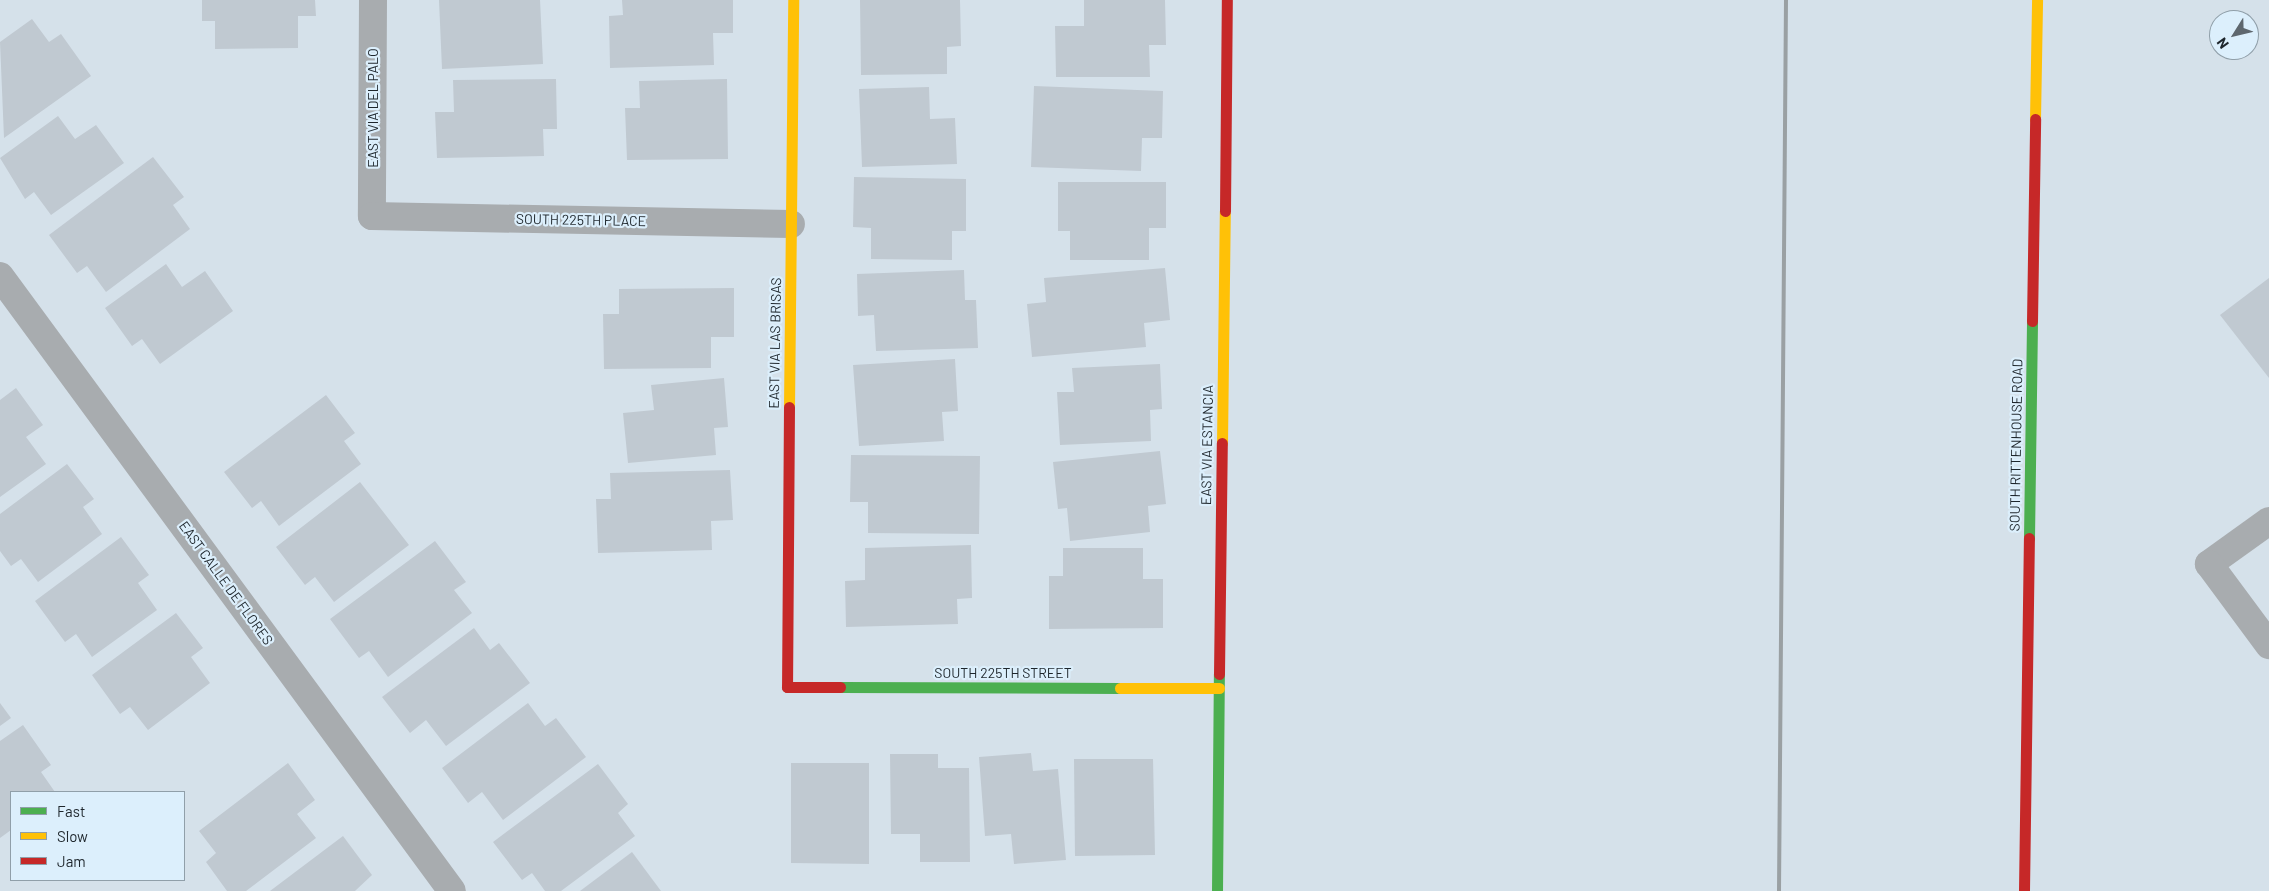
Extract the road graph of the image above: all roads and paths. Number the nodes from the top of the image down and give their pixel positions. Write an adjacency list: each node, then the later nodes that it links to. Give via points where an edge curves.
1 (373, 0): 5 (street, EAST VIA DEL PALO)
2 (793, 0): 6 (street, EAST VIA LAS BRISAS)
3 (1227, 0): 11 (street, EAST VIA ESTANCIA)
4 (2037, 0): 14 (street, SOUTH RITTENHOUSE ROAD)
5 (372, 216): 6 (street, SOUTH 225TH PLACE)
6 (791, 224): 10 (street, EAST VIA LAS BRISAS)
7 (0, 276): 12 (street, EAST CALLE DE FLORES)
8 (2269, 521): 9 (street, via 2210,564)
9 (2269, 645)
10 (787, 687): 11 (street, SOUTH 225TH STREET)
11 (1219, 688): 13 (street, EAST VIA ESTANCIA)
12 (452, 891)
13 (1217, 891)
14 (2024, 891)

